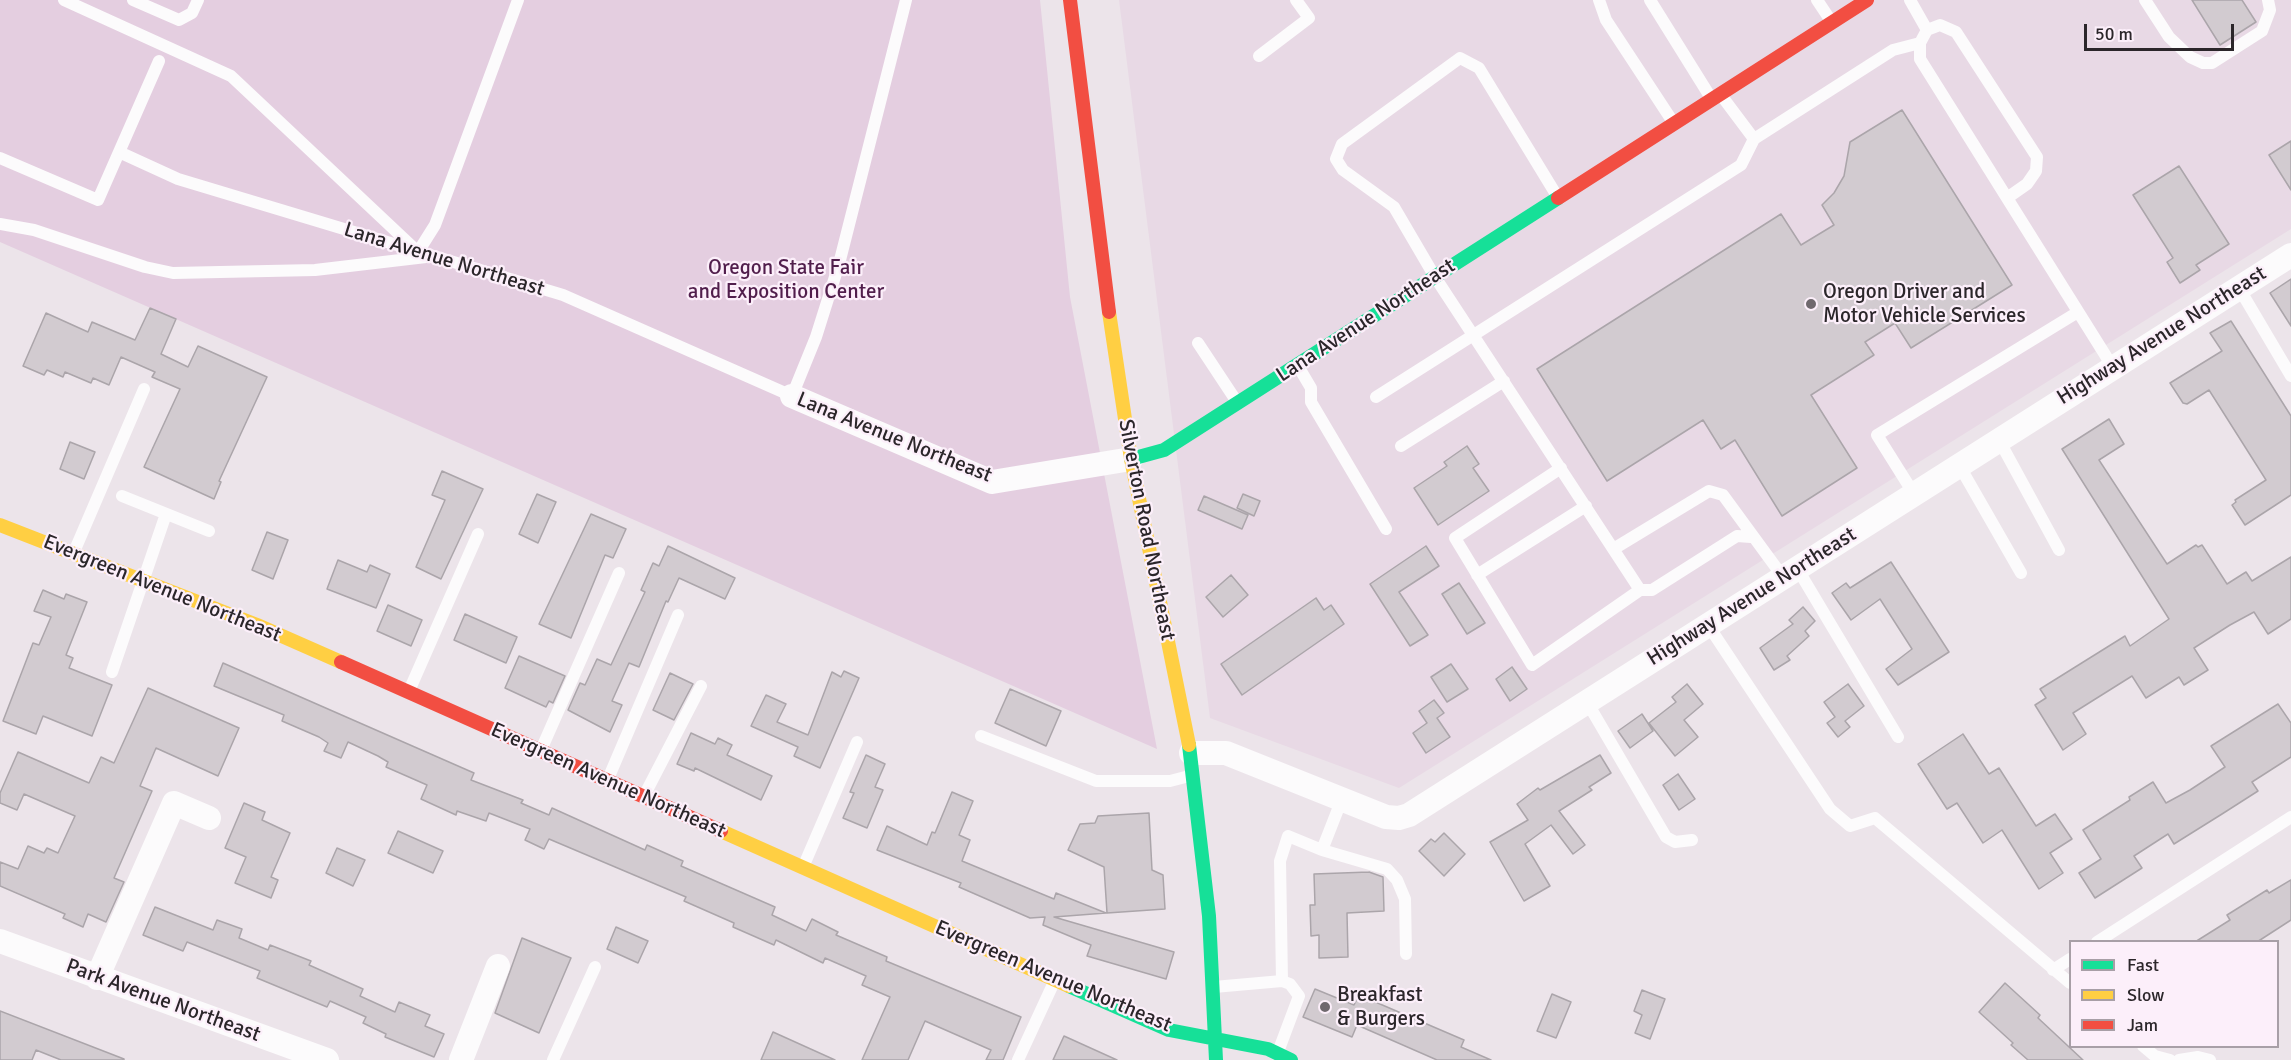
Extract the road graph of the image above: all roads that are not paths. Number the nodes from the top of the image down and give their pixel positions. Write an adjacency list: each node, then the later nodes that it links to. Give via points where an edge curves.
1 (64, 0): 28 (lane, via 231,76)
2 (133, 0): 3 (lane, via 179,20 192,13)
3 (198, 0)
4 (518, 0): 28 (lane, via 435,225)
5 (906, 0): 41 (lane, via 839,264 816,338)
6 (1070, 0): 46 (street, Silverton Road Northeast, via 1111,332)
7 (1296, 0): 18 (lane, via 1309,18)
8 (1599, 0): 21 (lane, via 1606,20)
9 (1650, 0): 20 (lane)
10 (1817, 0): 15 (lane)
11 (1867, 0): 15 (street, Lana Avenue Northeast)
12 (1910, 0): 16 (lane)
13 (2145, 0): 14 (lane, via 2169,38 2190,57 2212,63 2262,31 2270,10)
14 (2268, 0)
15 (1832, 22): 20 (street, Lana Avenue Northeast)
16 (1927, 30): 17 (lane); 26 (lane, via 1940,25 1956,32 2037,157 2036,171 2027,184)
17 (1920, 43): 22 (lane, via 1893,50); 26 (lane, via 1920,59)
18 (1259, 56)
19 (159, 61): 23 (lane)
20 (1716, 96): 21 (street, Lana Avenue Northeast); 22 (lane)
21 (1674, 124): 25 (street, Lana Avenue Northeast)
22 (1754, 139): 34 (lane, via 1741,165)
23 (119, 152): 24 (lane, via 98,200); 28 (lane, Lana Avenue Northeast, via 178,179)
24 (0, 158)
25 (1558, 198): 31 (street, Lana Avenue Northeast); 31 (lane, via 1479,68 1460,57 1342,144 1336,159 1343,170 1394,207)
26 (2007, 198): 33 (lane)
27 (0, 224): 30 (lane, via 34,230 173,273 315,270)
28 (418, 252): 30 (lane, Lana Avenue Northeast)
29 (2291, 255): 32 (street, Highway Avenue Northeast)
30 (433, 256): 41 (lane, Lana Avenue Northeast, via 563,295)
31 (1435, 276): 34 (lane); 36 (street, Lana Avenue Northeast)
32 (2239, 288): 37 (street, Highway Avenue Northeast); 38 (lane)
33 (2078, 312): 37 (lane); 49 (lane, via 1877,435)
34 (1473, 334): 39 (lane); 42 (lane)
35 (1198, 343): 43 (lane)
36 (1297, 365): 43 (street, Lana Avenue Northeast); 54 (lane, via 1311,388 1311,402)
37 (2113, 368): 44 (street, Highway Avenue Northeast)
38 (2291, 376)
39 (1504, 381): 45 (lane); 48 (lane)
40 (144, 389): 60 (lane)
41 (792, 396): 46 (street, Lana Avenue Northeast, via 992,482)
42 (1376, 397)
43 (1238, 403): 46 (street, Lana Avenue Northeast, via 1158,453)
44 (1999, 440): 47 (street, Highway Avenue Northeast); 59 (lane)
45 (1401, 446)
46 (1131, 459): 77 (street, Silverton Road Northeast)
47 (1959, 465): 49 (street, Highway Avenue Northeast); 63 (lane)
48 (1561, 468): 51 (lane); 64 (lane, via 1455,538)
49 (1914, 494): 62 (street, Highway Avenue Northeast)
50 (122, 496): 52 (lane)
51 (1586, 506): 58 (lane); 64 (lane)
52 (166, 514): 55 (lane); 65 (lane)
53 (0, 525): 60 (street, Evergreen Avenue Northeast)
54 (1386, 529)
55 (208, 531)
56 (478, 534): 71 (lane)
57 (1751, 537): 58 (lane, via 1723,495 1708,491); 62 (lane); 66 (lane, via 1737,536 1652,590)
58 (1615, 548): 66 (lane)
59 (2059, 550)
60 (74, 553): 65 (street, Evergreen Avenue Northeast)
61 (619, 573): 76 (lane)
62 (1790, 573): 68 (street, Highway Avenue Northeast); 74 (lane)
63 (2021, 573)
64 (1478, 574): 66 (lane, via 1532,665)
65 (142, 579): 69 (lane); 71 (street, Evergreen Avenue Northeast)
66 (1640, 590)
67 (678, 615): 78 (lane)
68 (1708, 625): 72 (street, Highway Avenue Northeast); 92 (lane, via 1830,809 1850,826 1875,819)
69 (112, 672)
70 (700, 686): 79 (lane)
71 (409, 692): 76 (street, Evergreen Avenue Northeast)
72 (1587, 702): 80 (street, Highway Avenue Northeast, via 1409,815 1386,817); 83 (lane, via 1665,837 1675,842)
73 (981, 736): 77 (lane, via 1096,780 1170,781)
74 (1898, 737)
75 (857, 742): 85 (lane)
76 (540, 751): 78 (street, Evergreen Avenue Northeast)
77 (1192, 764): 80 (street, Highway Avenue Northeast, via 1226,753); 97 (street, Silverton Road Northeast, via 1209,916)
78 (607, 780): 79 (street, Evergreen Avenue Northeast)
79 (643, 797): 85 (street, Evergreen Avenue Northeast)
80 (1342, 799): 84 (lane)
81 (2291, 817): 86 (lane)
82 (209, 818): 93 (street, via 174,803)
83 (1692, 840)
84 (1322, 850): 88 (lane, via 1387,869 1397,880 1405,899); 95 (lane, via 1288,836 1280,861)
85 (803, 867): 94 (street, Evergreen Avenue Northeast)
86 (2100, 940)
87 (0, 941): 93 (street, Park Avenue Northeast)
88 (1406, 954)
89 (2069, 960): 92 (lane)
90 (498, 966): 102 (street)
91 (595, 967): 103 (lane)
92 (2053, 970): 96 (lane)
93 (97, 978): 101 (street, Park Avenue Northeast)
94 (1055, 979): 98 (street, Evergreen Avenue Northeast, via 1169,1030); 104 (lane)
95 (1282, 981): 97 (lane); 100 (lane, via 1290,984 1299,996)
96 (2069, 982)
97 (1212, 987): 98 (street, Silverton Road Northeast)
98 (1215, 1039): 100 (street, Evergreen Avenue Northeast); 105 (street, Silverton Road Northeast)
99 (2144, 1048): 107 (lane)
100 (1278, 1054): 106 (street, Evergreen Avenue Northeast)
101 (327, 1060)
102 (461, 1060)
103 (553, 1060)
104 (1018, 1060)
105 (1216, 1060)
106 (1292, 1060)
107 (2170, 1060)
108 (2179, 1060): 109 (lane, via 2198,1056)
109 (2210, 1060)

